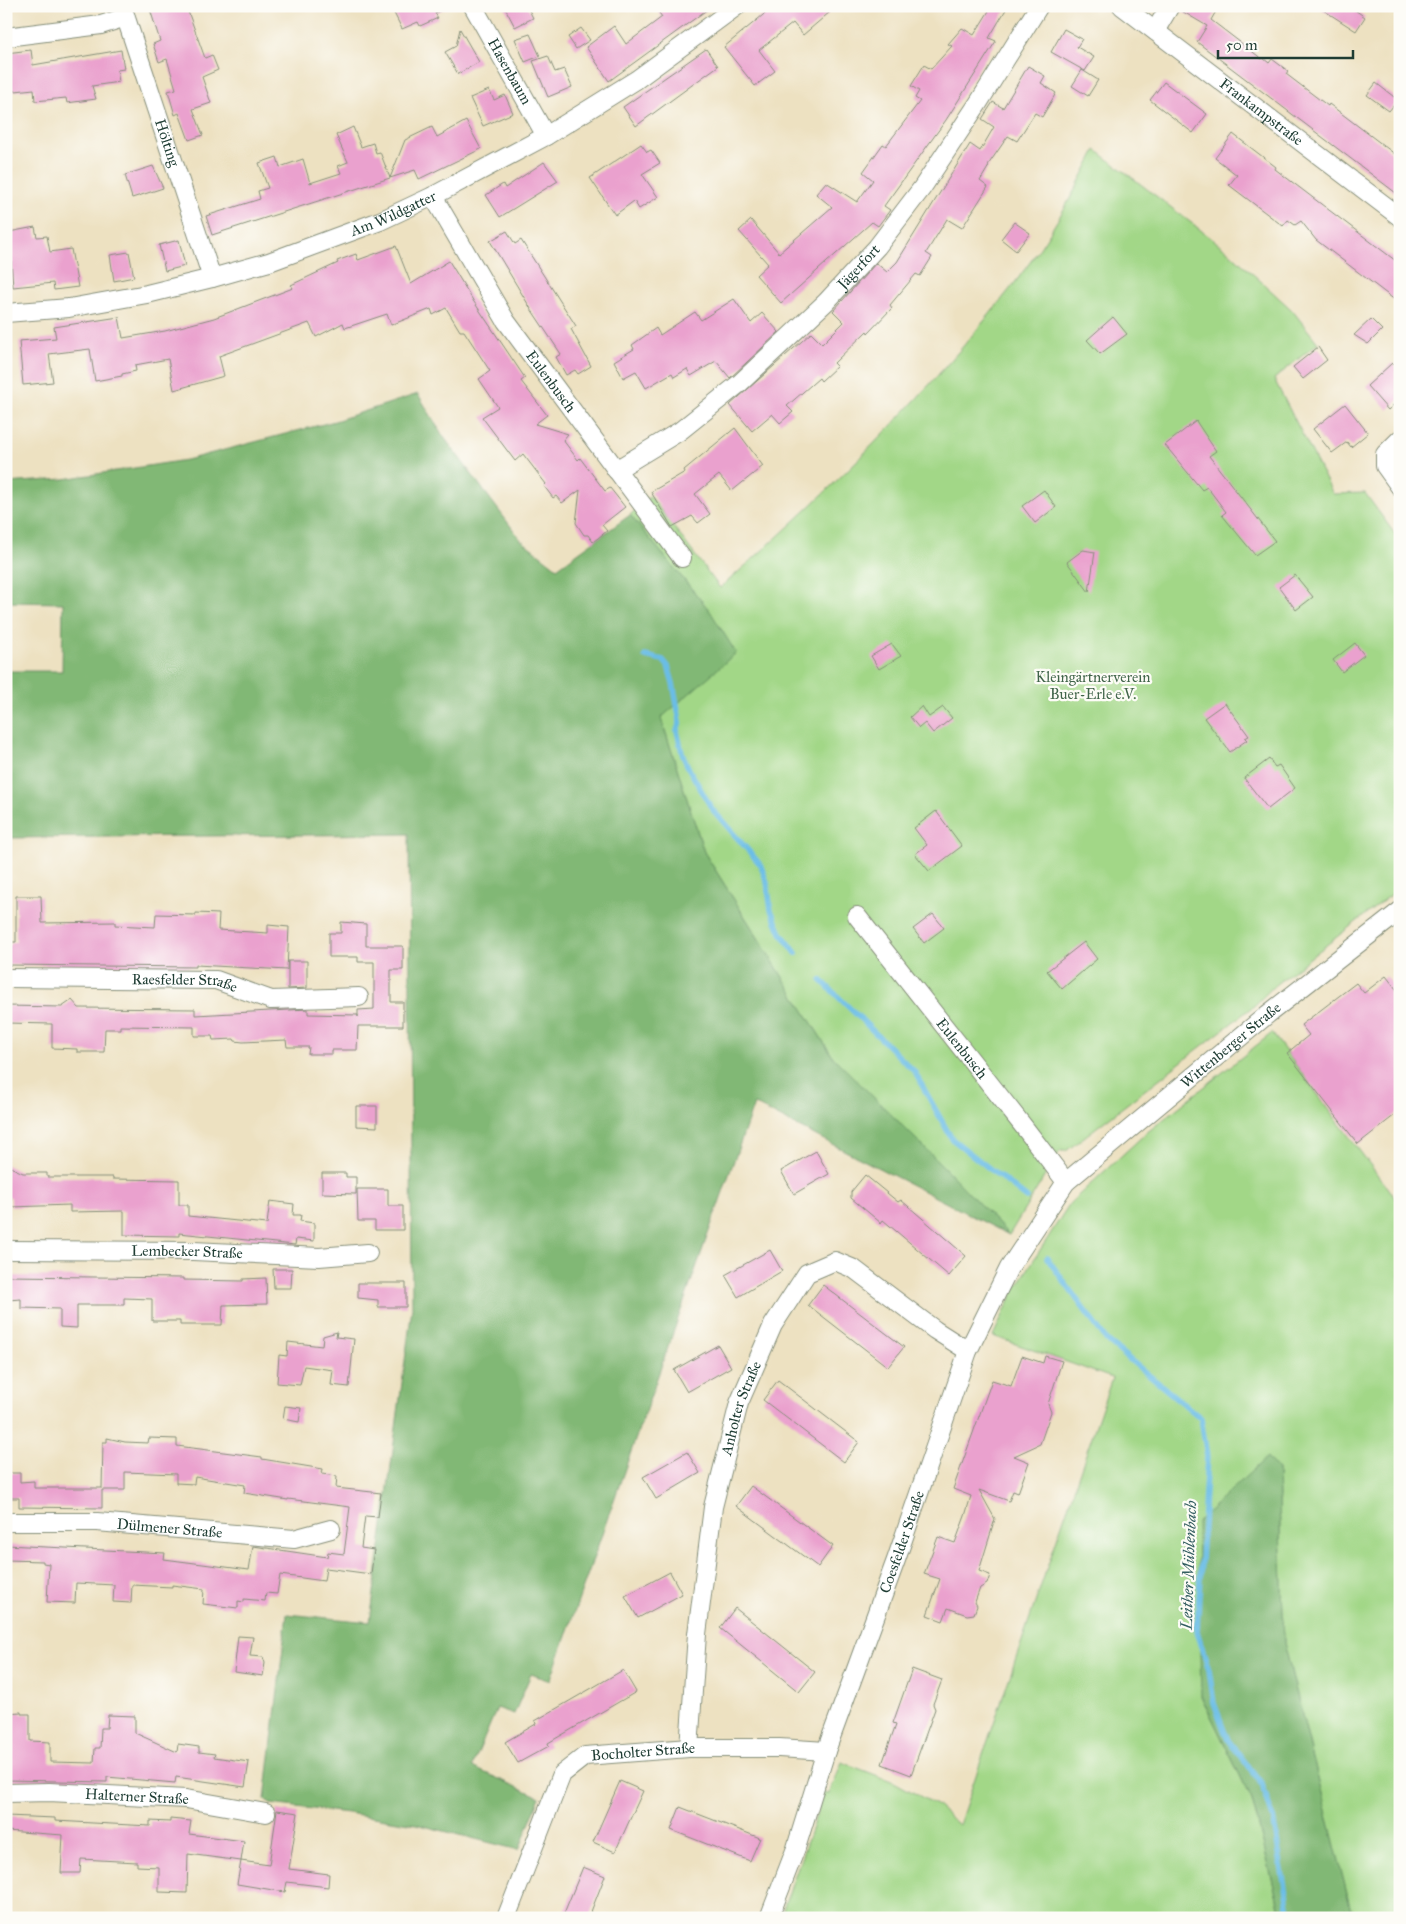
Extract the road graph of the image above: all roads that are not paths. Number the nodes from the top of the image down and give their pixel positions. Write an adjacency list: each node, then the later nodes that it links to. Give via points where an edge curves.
1 (474, 6): 9 (street, Hasenbaum)
2 (737, 6): 9 (street, Am Wildgatter, via 636,80)
3 (1039, 6): 15 (street, Jägerfort, via 922,188 839,288 740,383 680,431)
4 (1122, 6): 7 (street, Frankampstraße)
5 (1170, 6): 7 (street)
6 (124, 12): 8 (street, via 101,25); 12 (street, Hölting)
7 (1155, 31): 11 (street, Frankampstraße)
8 (6, 37)
9 (546, 136): 10 (street, Am Wildgatter)
10 (433, 196): 12 (street, Am Wildgatter, via 325,243); 15 (street, Eulenbusch, via 506,320)
11 (1400, 217)
12 (212, 278): 13 (street, Am Wildgatter, via 69,308)
13 (6, 313)
14 (1400, 439): 16 (street, via 1385,454 1385,466)
15 (616, 470): 17 (street, Eulenbusch)
16 (1400, 487)
17 (682, 558)
18 (1400, 911): 22 (street, Wittenberger Straße, via 1268,1014)
19 (857, 916): 22 (street, Eulenbusch)
20 (6, 978): 21 (street, Raesfelder Straße, via 216,980 270,1000)
21 (359, 997)
22 (1066, 1182): 25 (street, Coesfelder Straße, via 1009,1268)
23 (6, 1250): 24 (street, Lembecker Straße, via 193,1251 319,1257)
24 (368, 1253)
25 (968, 1351): 28 (street, Anholter Straße, via 854,1269 835,1261 807,1273 773,1325 739,1403 713,1507 696,1634); 29 (street, Coesfelder Straße)
26 (6, 1522): 27 (street, Dülmener Straße, via 97,1522 294,1539)
27 (331, 1529)
28 (689, 1748): 29 (street, Bocholter Straße); 32 (street, Bocholter Straße, via 585,1756 562,1774)
29 (826, 1751): 33 (street, Coesfelder Straße, via 796,1848)
30 (6, 1793): 31 (street, Halterner Straße, via 186,1799)
31 (266, 1813)
32 (506, 1918)
33 (769, 1918)

